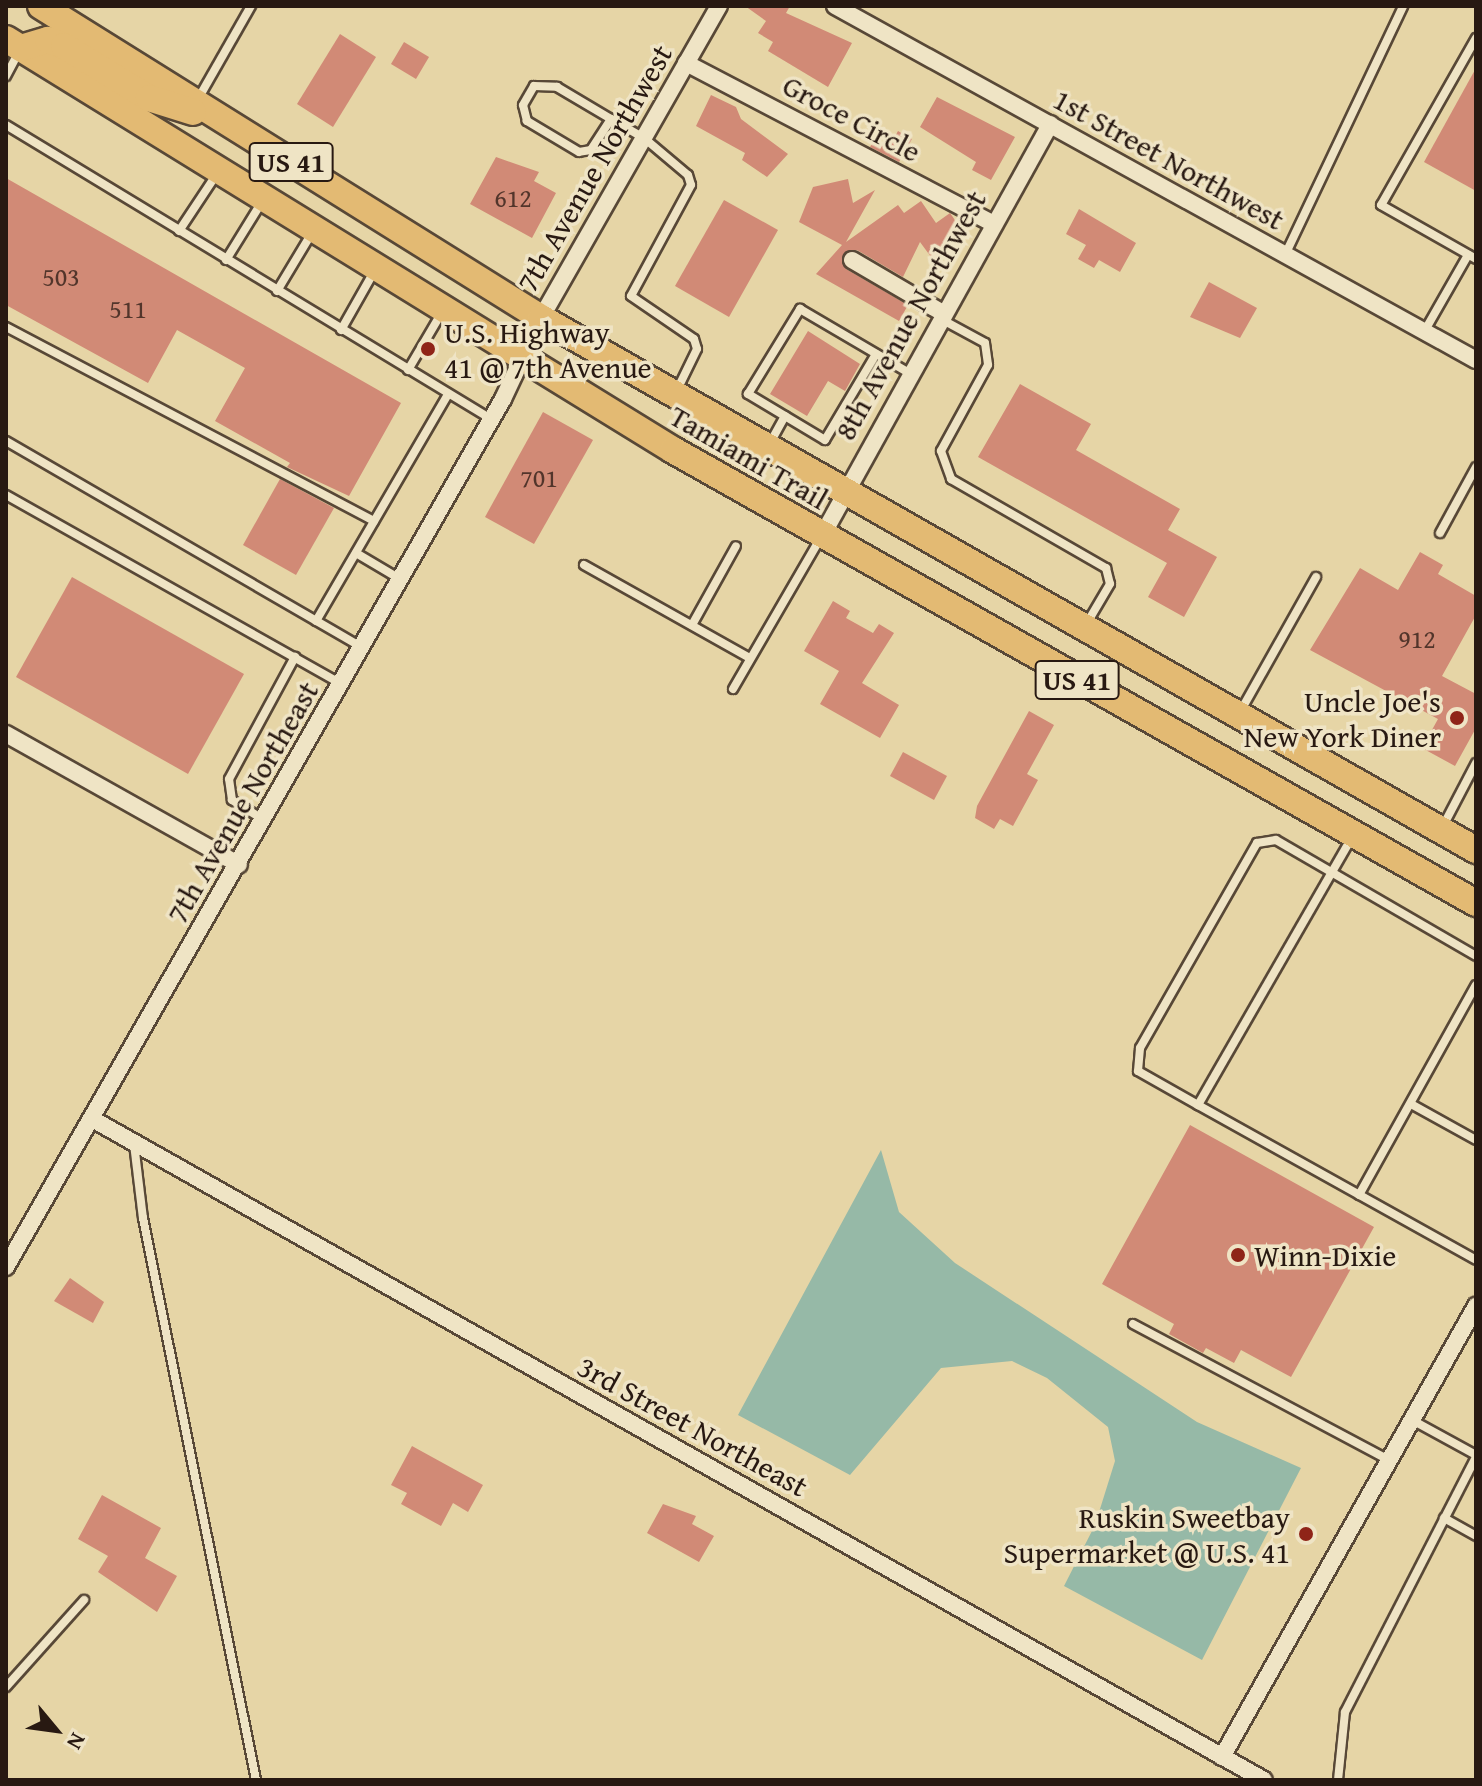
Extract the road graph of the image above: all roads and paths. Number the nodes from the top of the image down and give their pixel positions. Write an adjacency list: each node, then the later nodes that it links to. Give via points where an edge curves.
1 (41, 6): 10 (main road, Tamiami Trail / US 41)
2 (251, 6): 10 (lane)
3 (719, 6): 8 (street, 7th Avenue Northwest)
4 (835, 6): 12 (street, 1st Street Northwest)
5 (1403, 6): 20 (lane)
6 (1476, 38): 21 (lane, via 1381,205)
7 (14, 44): 9 (lane); 10 (main road, via 48,40 149,98); 15 (main road, Tamiami Trail / US 41)
8 (686, 63): 14 (street, 7th Avenue Northwest); 17 (street, Groce Circle)
9 (6, 76)
10 (194, 107): 28 (main road, Tamiami Trail / US 41, via 230,124)
11 (611, 119): 11 (lane, via 557,87 534,86 523,105 527,121 579,152 591,150); 14 (lane)
12 (1050, 124): 17 (street, 8th Avenue Northwest); 20 (street, 1st Street Northwest)
13 (6, 125): 18 (lane)
14 (644, 138): 28 (street, 7th Avenue Northwest); 38 (lane, via 680,165 691,185 631,296 694,339 697,349)
15 (218, 171): 16 (main road, Tamiami Trail / US 41); 18 (lane)
16 (263, 199): 19 (main road, Tamiami Trail / US 41); 22 (lane)
17 (992, 223): 27 (street, 8th Avenue Northwest)
18 (179, 231): 22 (lane)
19 (314, 231): 24 (main road, Tamiami Trail / US 41); 25 (lane)
20 (1285, 256): 31 (street, 1st Street Northwest)
21 (1472, 257): 31 (lane)
22 (226, 260): 25 (lane)
23 (852, 260): 27 (street)
24 (376, 269): 26 (main road, Tamiami Trail / US 41); 30 (lane)
25 (277, 291): 30 (lane)
26 (442, 311): 33 (main road, Tamiami Trail / US 41); 35 (lane)
27 (940, 315): 36 (street, 8th Avenue Northwest); 56 (lane, via 985,343 988,365 941,451 951,479 1106,568 1110,584)
28 (541, 318): 33 (street, 7th Avenue Northwest); 38 (main road, Tamiami Trail / US 41)
29 (6, 327): 46 (lane)
30 (341, 330): 35 (lane)
31 (1424, 332): 34 (street, 1st Street Northwest)
32 (876, 354): 36 (lane); 39 (lane, via 825,440); 39 (lane, via 800,309 748,394)
33 (519, 359): 40 (street, 7th Avenue Northeast); 48 (main road, Tamiami Trail / US 41)
34 (1476, 360)
35 (408, 370): 37 (lane)
36 (909, 373): 45 (street, 8th Avenue Northwest)
37 (448, 394): 40 (lane); 46 (lane)
38 (674, 396): 42 (main road, Tamiami Trail / US 41)
39 (785, 416): 42 (lane)
40 (491, 419): 53 (street, 7th Avenue Northeast)
41 (6, 441): 54 (lane)
42 (766, 450): 45 (main road, Tamiami Trail / US 41)
43 (1476, 467): 47 (lane)
44 (6, 495): 58 (lane)
45 (843, 495): 48 (street, 8th Avenue Northwest); 56 (main road, Tamiami Trail / US 41)
46 (374, 521): 50 (lane)
47 (1440, 533)
48 (822, 536): 59 (lane); 67 (main road, Tamiami Trail / US 41)
49 (736, 546): 55 (lane)
50 (356, 553): 53 (lane); 54 (lane)
51 (584, 565): 55 (lane)
52 (1316, 577): 62 (lane)
53 (401, 579): 57 (street, 7th Avenue Northeast)
54 (316, 621): 57 (lane)
55 (692, 625): 59 (lane)
56 (1083, 630): 62 (main road, Tamiami Trail / US 41)
57 (362, 647): 60 (street, 7th Avenue Northeast)
58 (295, 657): 60 (lane); 65 (lane, via 229,779 232,800)
59 (750, 658): 61 (lane)
60 (341, 684): 65 (street, 7th Avenue Northeast)
61 (733, 689)
62 (1237, 717): 66 (main road, Tamiami Trail / US 41)
63 (6, 734): 69 (street)
64 (1476, 763): 66 (lane)
65 (264, 820): 69 (street, 7th Avenue Northeast)
66 (1440, 831): 68 (main road, Tamiami Trail / US 41)
67 (1353, 835): 70 (lane); 71 (main road, Tamiami Trail / US 41)
68 (1476, 850)
69 (239, 865): 76 (street, 7th Avenue Northeast)
70 (1332, 873): 72 (lane); 75 (lane); 75 (lane, via 1276,840 1257,843 1140,1048 1138,1071)
71 (1476, 903)
72 (1476, 956)
73 (1476, 985): 74 (lane)
74 (1411, 1104): 77 (lane); 79 (lane)
75 (1198, 1105): 79 (lane)
76 (94, 1120): 78 (street, 3rd Street Northeast); 81 (street, 7th Avenue Northeast)
77 (1476, 1140)
78 (134, 1143): 91 (street, 3rd Street Northeast); 92 (lane, via 143,1218)
79 (1359, 1195): 80 (lane)
80 (1476, 1260)
81 (6, 1267)
82 (1476, 1306): 84 (street)
83 (1133, 1324): 86 (lane)
84 (1412, 1420): 85 (lane); 86 (street)
85 (1476, 1456): 87 (lane)
86 (1389, 1460): 91 (street)
87 (1444, 1518): 88 (lane); 94 (lane, via 1345,1712)
88 (1476, 1536)
89 (84, 1600): 90 (lane)
90 (6, 1687)
91 (1222, 1757): 93 (street, 3rd Street Northeast)
92 (256, 1780)
93 (1264, 1780)
94 (1338, 1780)

